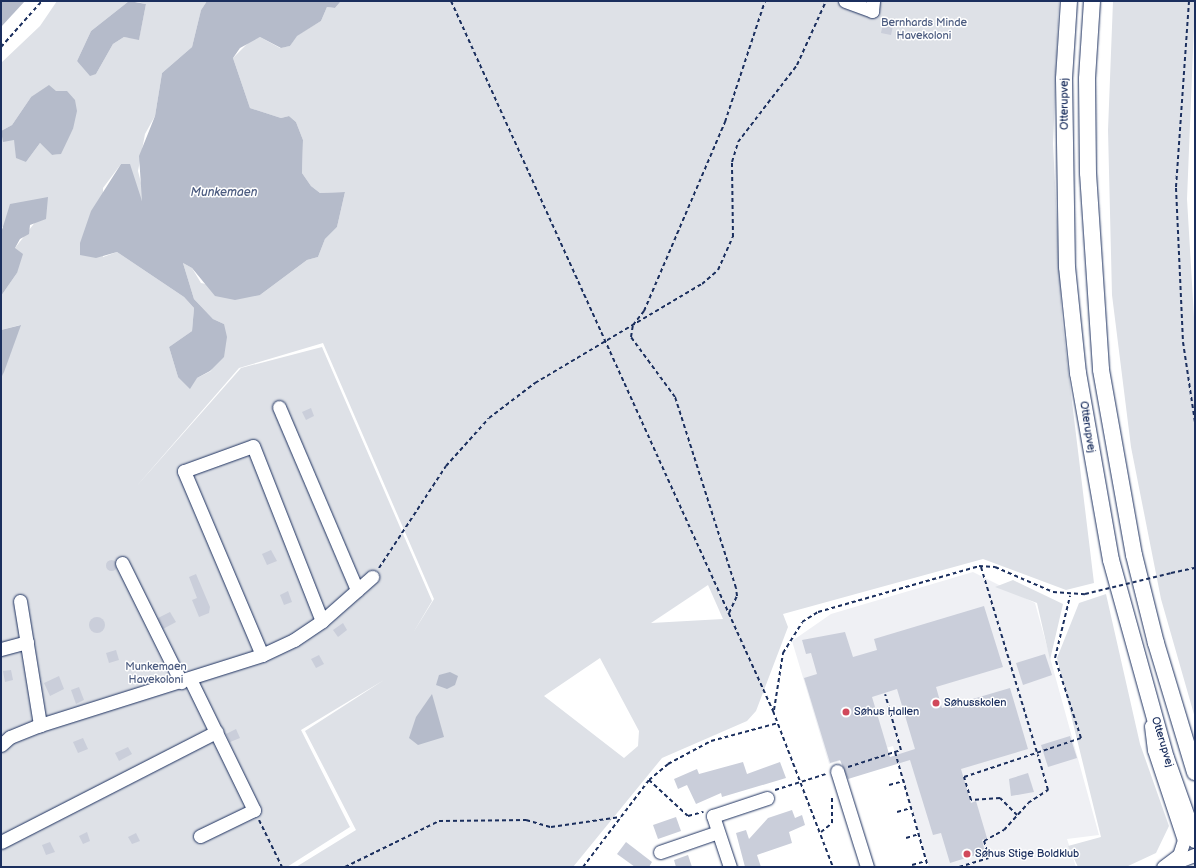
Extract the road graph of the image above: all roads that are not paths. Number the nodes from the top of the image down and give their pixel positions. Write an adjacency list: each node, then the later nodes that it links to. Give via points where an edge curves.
1 (845, 1): 2 (street, via 872,11)
2 (873, 1)
3 (1069, 1): 15 (main road, Otterupvej, via 1064,79 1067,251 1078,374 1111,560)
4 (1092, 1): 19 (main road, Otterupvej, via 1087,79 1088,173 1101,370 1134,555 1156,643)
5 (279, 407): 8 (street)
6 (122, 563): 14 (street)
7 (372, 577): 8 (street)
8 (357, 590): 10 (street)
9 (20, 601): 11 (street)
10 (322, 621): 13 (street, via 294,640); 13 (street, via 253,446 184,471)
11 (27, 642): 12 (street); 16 (street)
12 (1, 649)
13 (262, 655): 14 (street)
14 (185, 680): 16 (street); 17 (street)
15 (1145, 684): 24 (main road, Otterupvej); 30 (street, via 1154,750 1184,840 1179,855)
16 (40, 724): 18 (street, via 10,737)
17 (216, 732): 23 (street, via 254,810); 25 (street)
18 (1, 745)
19 (1195, 772)
20 (832, 774): 29 (street)
21 (767, 798): 22 (street, via 713,816)
22 (718, 832): 26 (street); 28 (street)
23 (200, 836)
24 (1195, 840)
25 (1, 842)
26 (660, 852)
27 (1195, 855): 30 (street)
28 (730, 867)
29 (867, 867)
30 (1163, 867)

